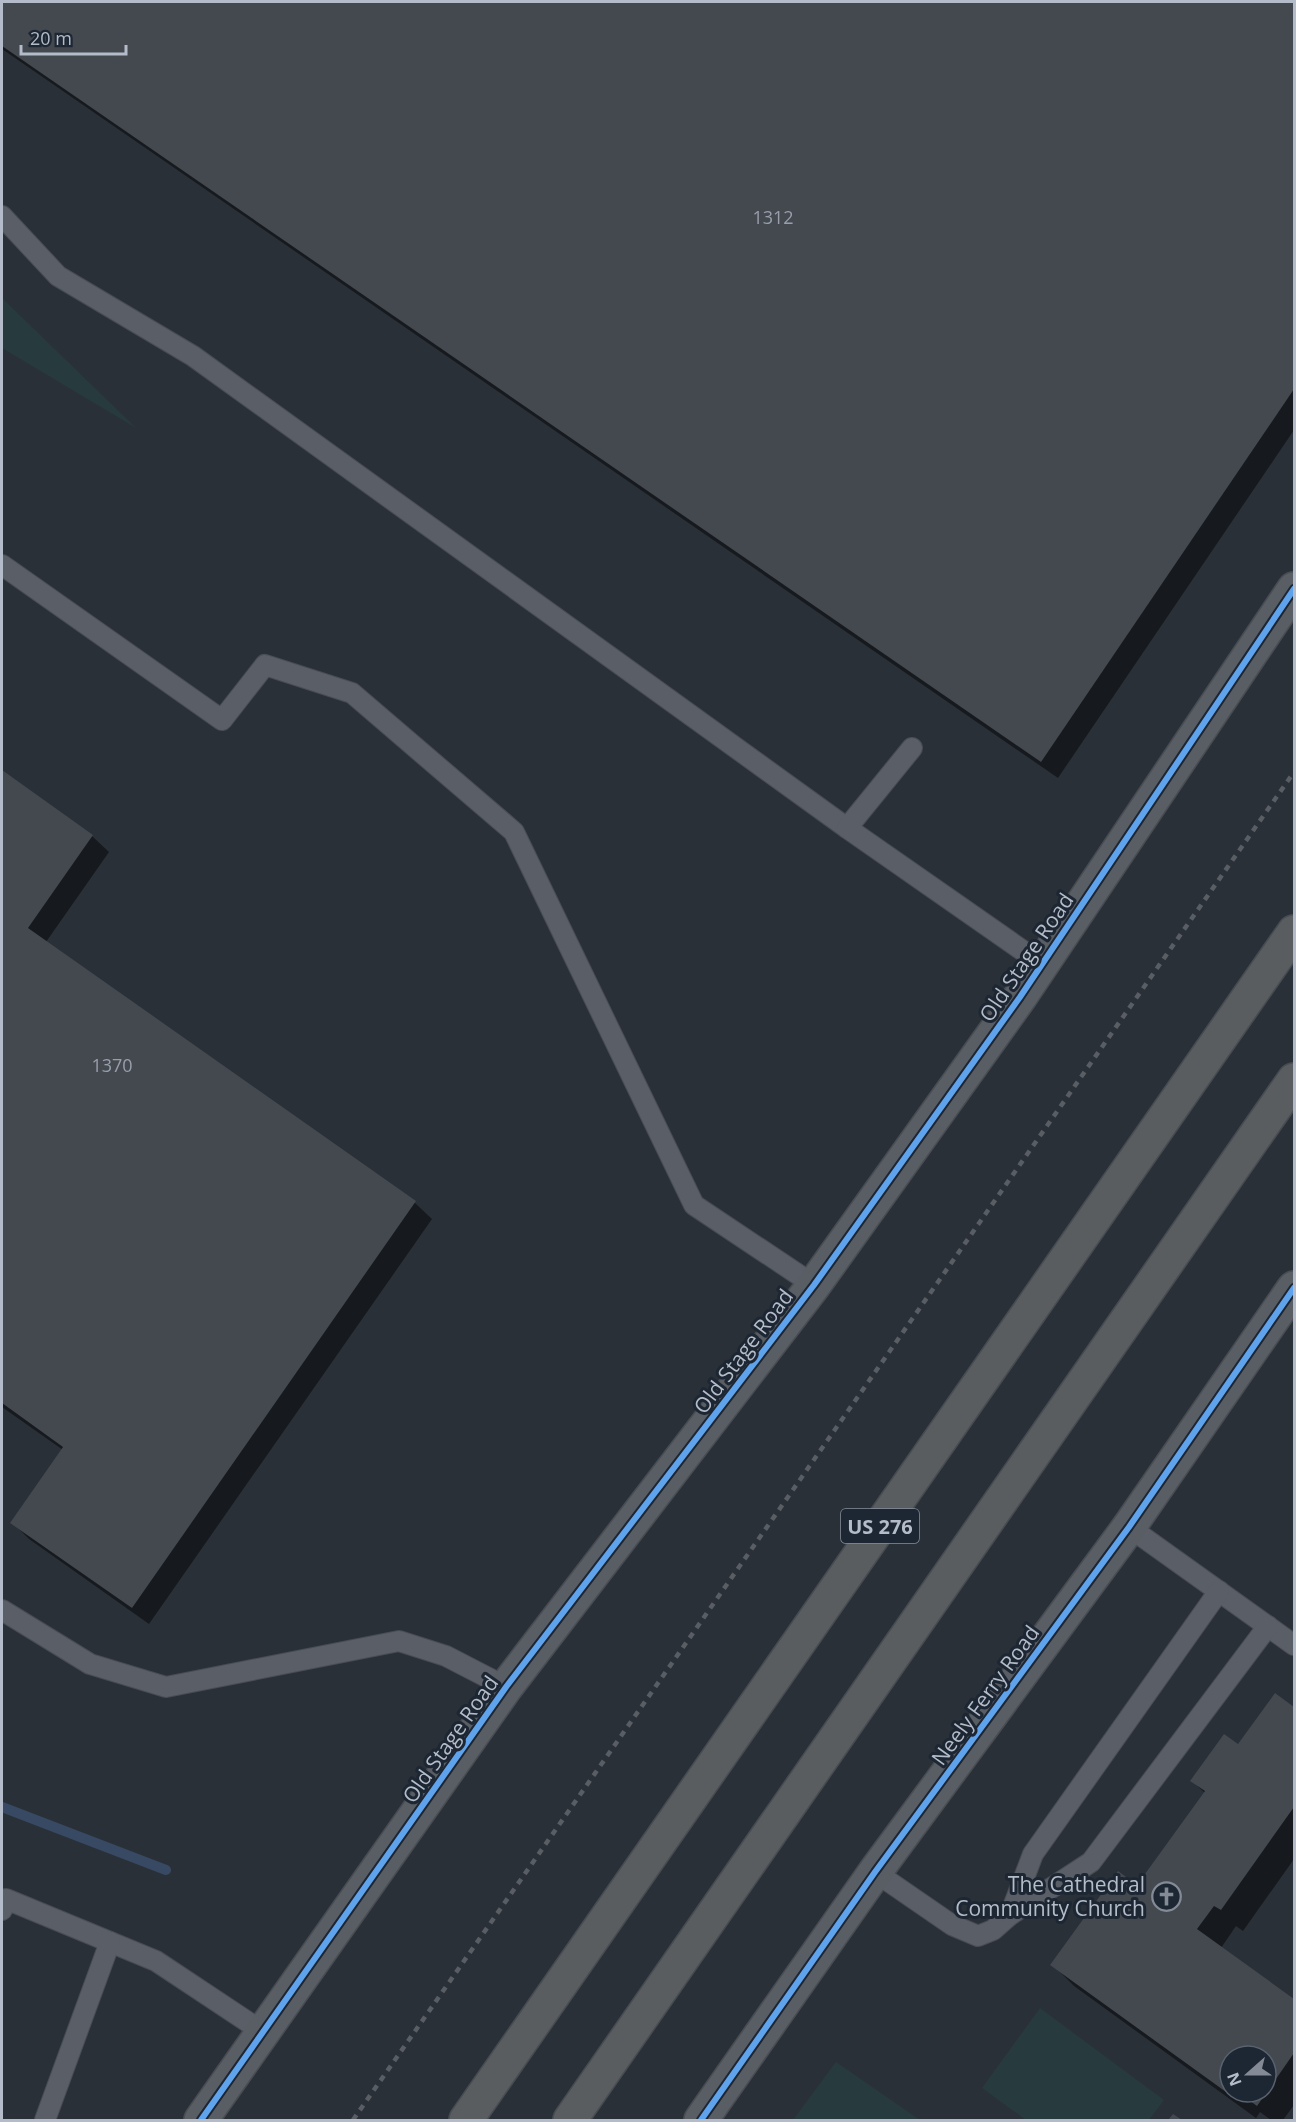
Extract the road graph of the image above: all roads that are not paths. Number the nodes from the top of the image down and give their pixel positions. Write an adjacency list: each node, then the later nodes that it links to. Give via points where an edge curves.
1 (2, 216): 5 (lane, via 58,276 193,356)
2 (2, 565): 9 (lane, via 222,720 264,665 352,693 514,832 694,1206)
3 (1294, 589): 7 (street, Old Stage Road)
4 (912, 748): 5 (lane)
5 (848, 828): 7 (lane)
6 (1294, 932): 24 (highway, US 276)
7 (1042, 964): 9 (street, Old Stage Road)
8 (1294, 1080): 25 (highway)
9 (814, 1285): 16 (street, Old Stage Road)
10 (1294, 1288): 11 (street, Neely Ferry Road)
11 (1130, 1527): 12 (lane); 17 (street, Neely Ferry Road)
12 (1219, 1591): 14 (lane); 19 (lane, via 1033,1854)
13 (2, 1610): 16 (lane, via 90,1664 166,1687 399,1641 446,1656)
14 (1268, 1626): 15 (lane); 19 (lane, via 1090,1862)
15 (1294, 1645)
16 (506, 1687): 21 (street, Old Stage Road)
17 (875, 1872): 19 (lane, via 952,1925 978,1936 993,1930); 26 (street, Neely Ferry Road)
18 (3, 1902): 20 (lane)
19 (1010, 1915)
20 (110, 1942): 21 (lane, via 156,1961); 22 (lane)
21 (263, 2032): 23 (street, Old Stage Road)
22 (45, 2121)
23 (201, 2121)
24 (466, 2121)
25 (570, 2121)
26 (701, 2121)

